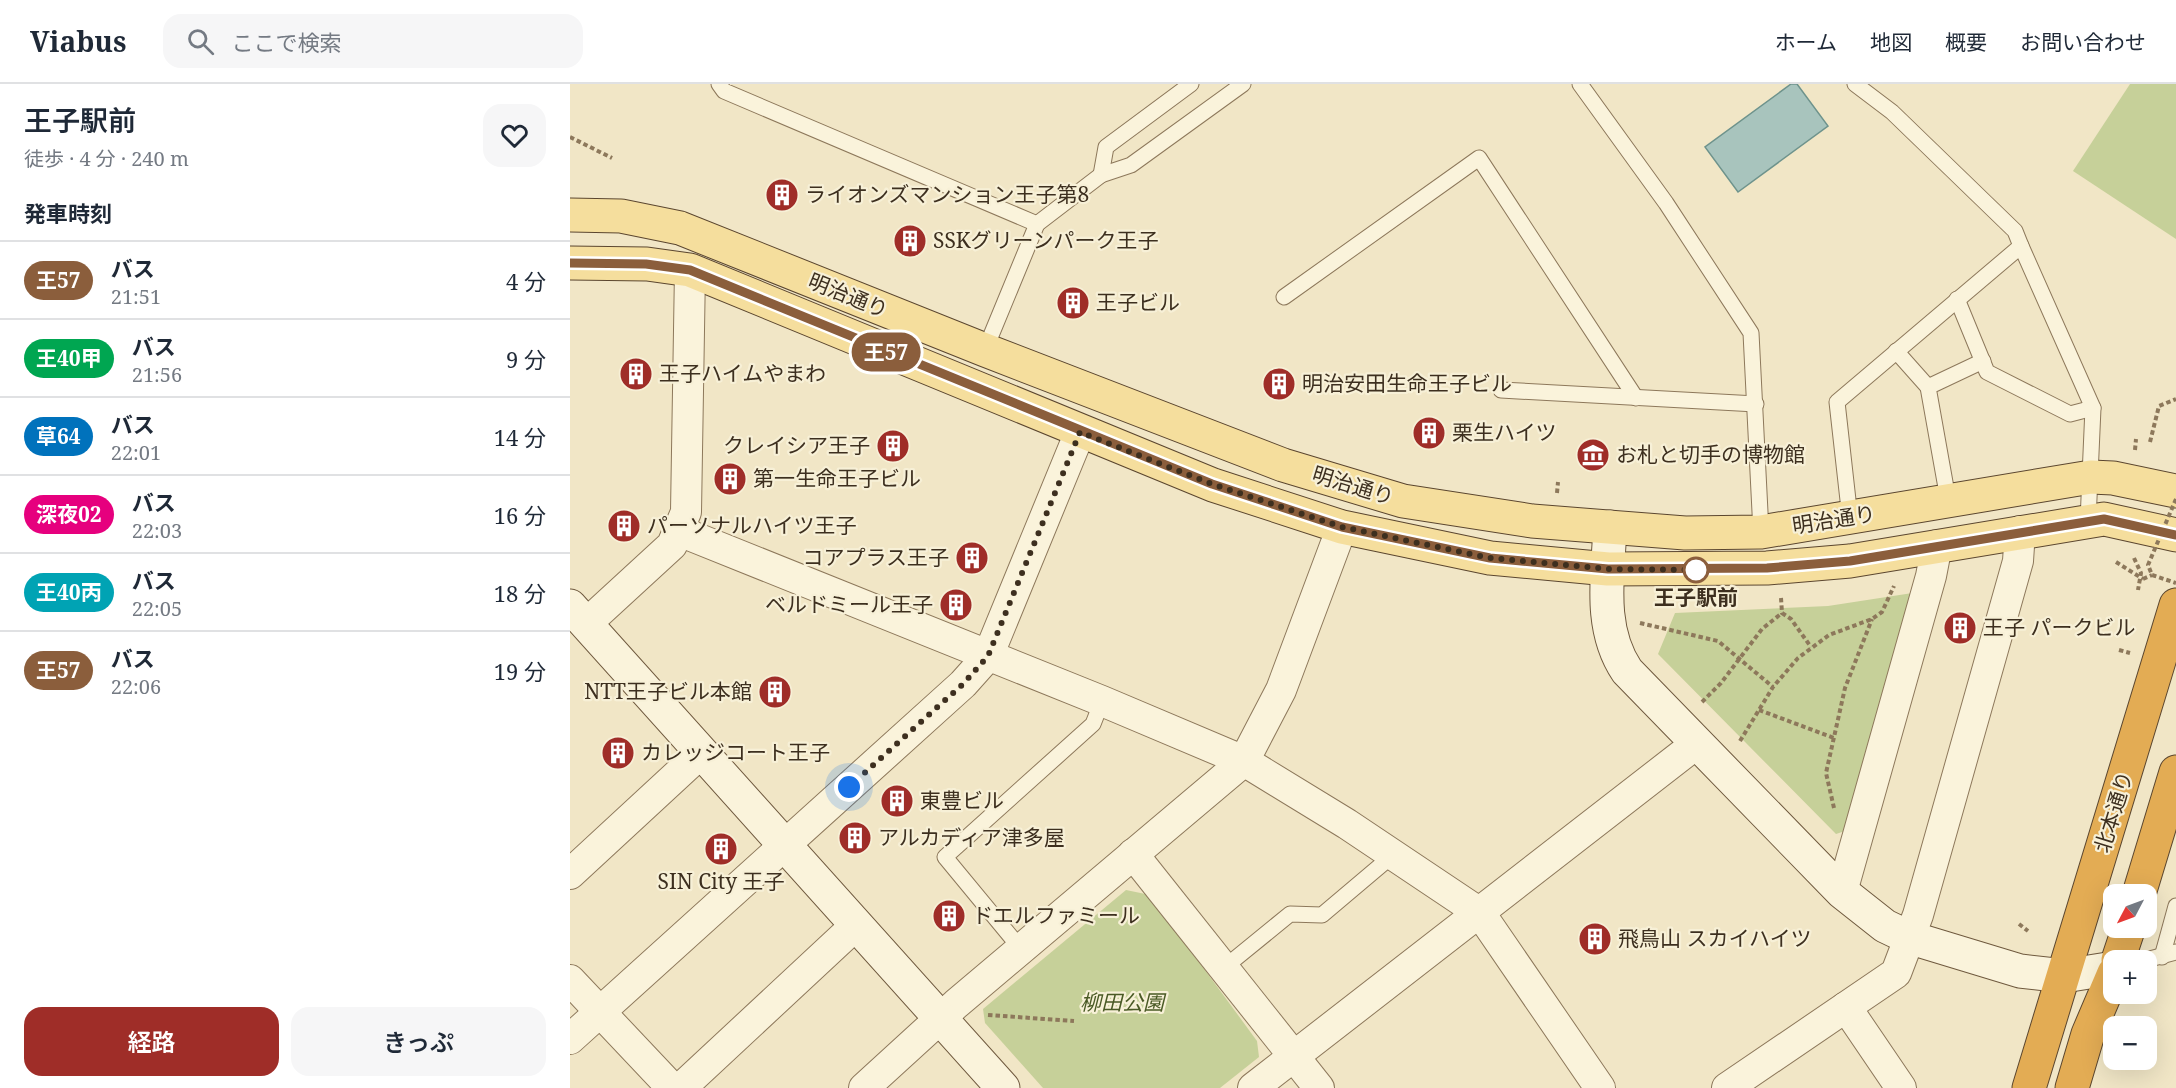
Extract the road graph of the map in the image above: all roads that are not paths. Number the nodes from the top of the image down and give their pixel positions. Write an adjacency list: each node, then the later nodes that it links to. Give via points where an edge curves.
1 (719, 84): 8 (lane, via 724,91)
2 (1191, 84): 6 (lane, via 1106,147)
3 (1243, 84): 6 (lane, via 1131,165)
4 (1580, 84): 20 (lane, via 1666,203 1751,333)
5 (1855, 84): 9 (lane, via 1892,112 2015,231)
6 (1101, 175): 8 (lane)
7 (570, 215): 14 (main road, 明治通り, via 621,216 680,228)
8 (1037, 224): 14 (lane)
9 (2021, 246): 13 (lane); 21 (lane)
10 (570, 263): 11 (main road, 明治通り, via 646,264)
11 (690, 270): 22 (main road, 明治通り); 30 (street, via 686,512)
12 (1284, 297): 19 (lane, via 1479,158)
13 (1957, 299): 15 (lane); 16 (lane)
14 (985, 350): 28 (main road, 明治通り, via 1283,465 1403,501 1532,521)
15 (1896, 351): 17 (lane); 26 (lane, via 1837,402)
16 (1983, 361): 17 (lane); 21 (lane, via 1987,372 2070,414)
17 (1928, 387): 25 (lane)
18 (1501, 390): 19 (lane)
19 (1636, 398): 20 (lane)
20 (1756, 404): 32 (lane)
21 (2093, 408): 23 (lane)
22 (1080, 432): 29 (main road, 明治通り, via 1212,484); 38 (street)
23 (2091, 477): 24 (main road, 明治通り); 25 (main road, 明治通り); 27 (lane)
24 (2176, 491)
25 (1948, 499): 26 (main road, 明治通り)
26 (1850, 518): 32 (main road, 明治通り)
27 (2088, 521): 31 (main road, 明治通り); 33 (main road, 明治通り, via 2104,519)
28 (1610, 526): 32 (main road, 明治通り, via 1684,533); 35 (street)
29 (1342, 527): 35 (main road, 明治通り, via 1490,558); 42 (street, via 1281,690)
30 (679, 531): 36 (street, via 672,545); 38 (street)
31 (2019, 531): 34 (main road, 明治通り); 53 (street, via 2018,561 1918,915)
32 (1761, 532)
33 (2176, 535)
34 (1937, 545): 35 (main road, 明治通り, via 1850,561 1767,568); 49 (street)
35 (1608, 569): 40 (street, via 1607,614 1618,657)
36 (578, 615): 41 (street)
37 (2173, 625): 58 (highway, 北本通り)
38 (988, 656): 39 (street); 44 (street, via 963,684)
39 (1102, 701): 42 (street); 54 (lane, via 1093,724 945,857)
40 (1696, 744): 49 (street); 51 (street)
41 (702, 752): 44 (street); 47 (street)
42 (1244, 761): 45 (street); 46 (street)
43 (2176, 772): 48 (highway)
44 (784, 845): 52 (street); 62 (street)
45 (1133, 854): 54 (street); 56 (street)
46 (1393, 855): 51 (street); 56 (lane, via 1322,915 1290,914)
47 (570, 874)
48 (2142, 884)
49 (1842, 892): 53 (street, via 1885,926)
50 (2176, 906): 55 (lane)
51 (1480, 914): 65 (street); 72 (street)
52 (856, 925): 63 (street); 67 (street)
53 (1908, 937): 58 (street, via 2020,970); 61 (street, via 1896,973)
54 (1021, 949): 63 (street)
55 (2161, 956)
56 (1225, 967): 65 (street)
57 (2103, 971): 58 (street)
58 (2064, 976): 75 (highway, 北本通り)
59 (570, 980): 62 (street)
60 (2103, 999): 76 (highway)
61 (1846, 1007): 73 (street); 74 (street)
62 (600, 1012): 64 (street); 66 (street)
63 (939, 1019): 68 (street); 69 (street)
64 (570, 1039)
65 (1294, 1055): 70 (street); 71 (street)
66 (672, 1088)
67 (681, 1088)
68 (864, 1088)
69 (1003, 1088)
70 (1253, 1088)
71 (1319, 1088)
72 (1600, 1088)
73 (1727, 1088)
74 (1901, 1088)
75 (2029, 1088)
76 (2072, 1088)

